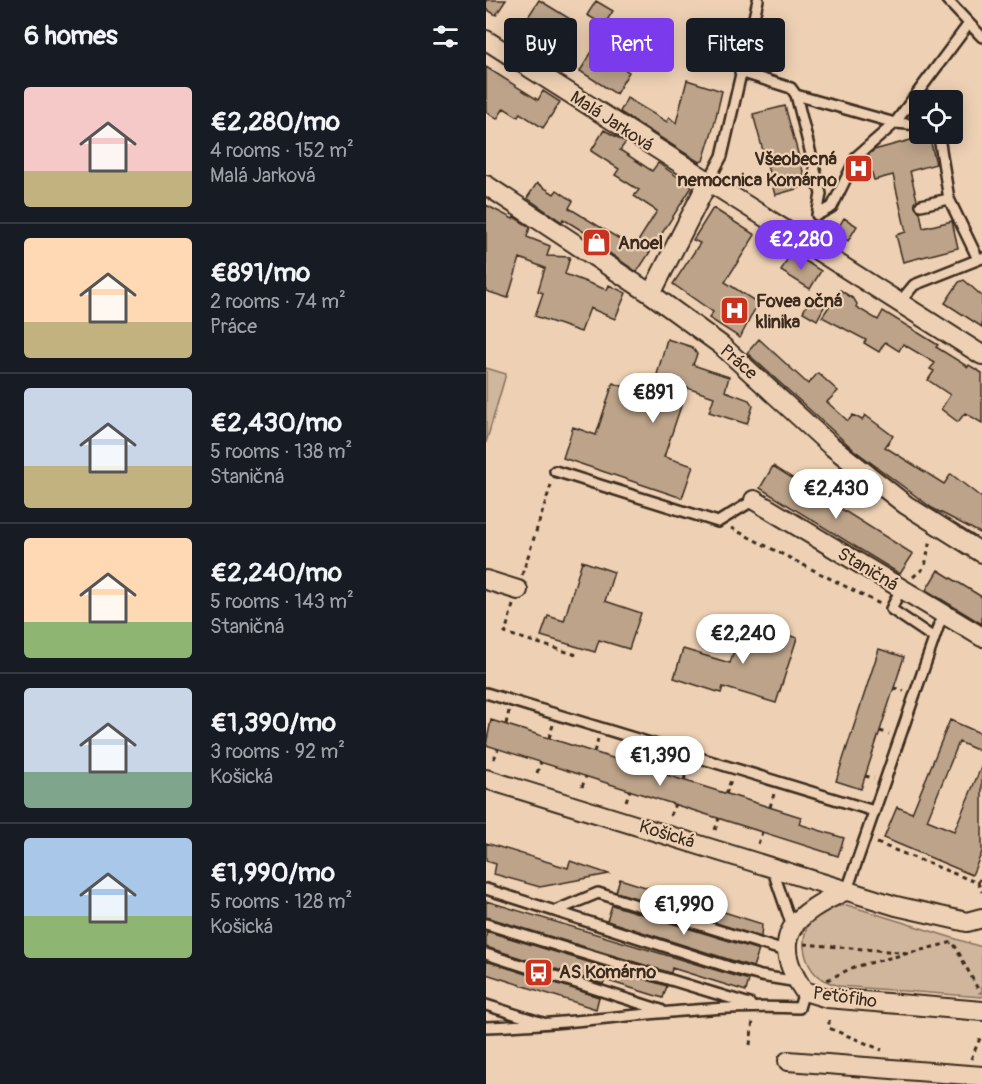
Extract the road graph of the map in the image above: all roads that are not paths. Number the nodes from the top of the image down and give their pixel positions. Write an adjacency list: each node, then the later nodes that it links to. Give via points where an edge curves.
1 (758, 0): 3 (lane)
2 (947, 0): 4 (lane)
3 (754, 18)
4 (968, 25): 5 (lane); 9 (lane)
5 (982, 38)
6 (486, 40): 12 (street, Malá Jarková)
7 (740, 72): 8 (lane, via 791,88); 12 (lane, via 722,156)
8 (796, 95): 9 (lane); 9 (lane, via 821,194 817,215 832,207 857,156)
9 (895, 123): 10 (lane)
10 (909, 124)
11 (940, 144): 14 (lane)
12 (708, 182): 17 (street); 18 (street, Malá Jarková)
13 (486, 185): 17 (street, Práce)
14 (949, 199): 15 (lane); 16 (lane)
15 (921, 205)
16 (980, 259): 18 (lane, via 914,285)
17 (651, 294): 22 (street, Práce, via 721,345 830,445 906,505)
18 (899, 303): 19 (street, Malá Jarková)
19 (982, 355)
20 (555, 471): 21 (lane, via 718,522)
21 (754, 500): 24 (street, Staničná)
22 (982, 553)
23 (486, 580): 25 (street)
24 (901, 589): 26 (street, Staničná); 28 (lane, via 891,609)
25 (518, 590)
26 (943, 613): 27 (street, Staničná); 28 (lane)
27 (982, 637)
28 (934, 638): 31 (lane)
29 (486, 693): 31 (lane)
30 (486, 779): 32 (street, Košická)
31 (874, 811): 34 (lane)
32 (772, 867): 34 (street, Košická); 38 (lane)
33 (486, 889): 35 (lane)
34 (847, 890): 37 (street, via 896,906); 38 (street, via 824,901)
35 (555, 911): 39 (lane, via 598,893); 41 (lane)
36 (486, 924): 44 (lane)
37 (977, 924)
38 (792, 926): 39 (street, Petöfiho, via 786,939)
39 (788, 952): 41 (street, Petöfiho, via 791,971)
40 (486, 954): 45 (lane)
41 (801, 987): 42 (street, Petöfiho); 44 (lane, via 799,1008)
42 (981, 1002)
43 (486, 1005): 46 (lane)
44 (755, 1006): 45 (lane)
45 (665, 1012): 46 (lane)
46 (551, 1025): 47 (lane)
47 (486, 1027)
48 (788, 1061): 49 (street)
49 (982, 1076)

